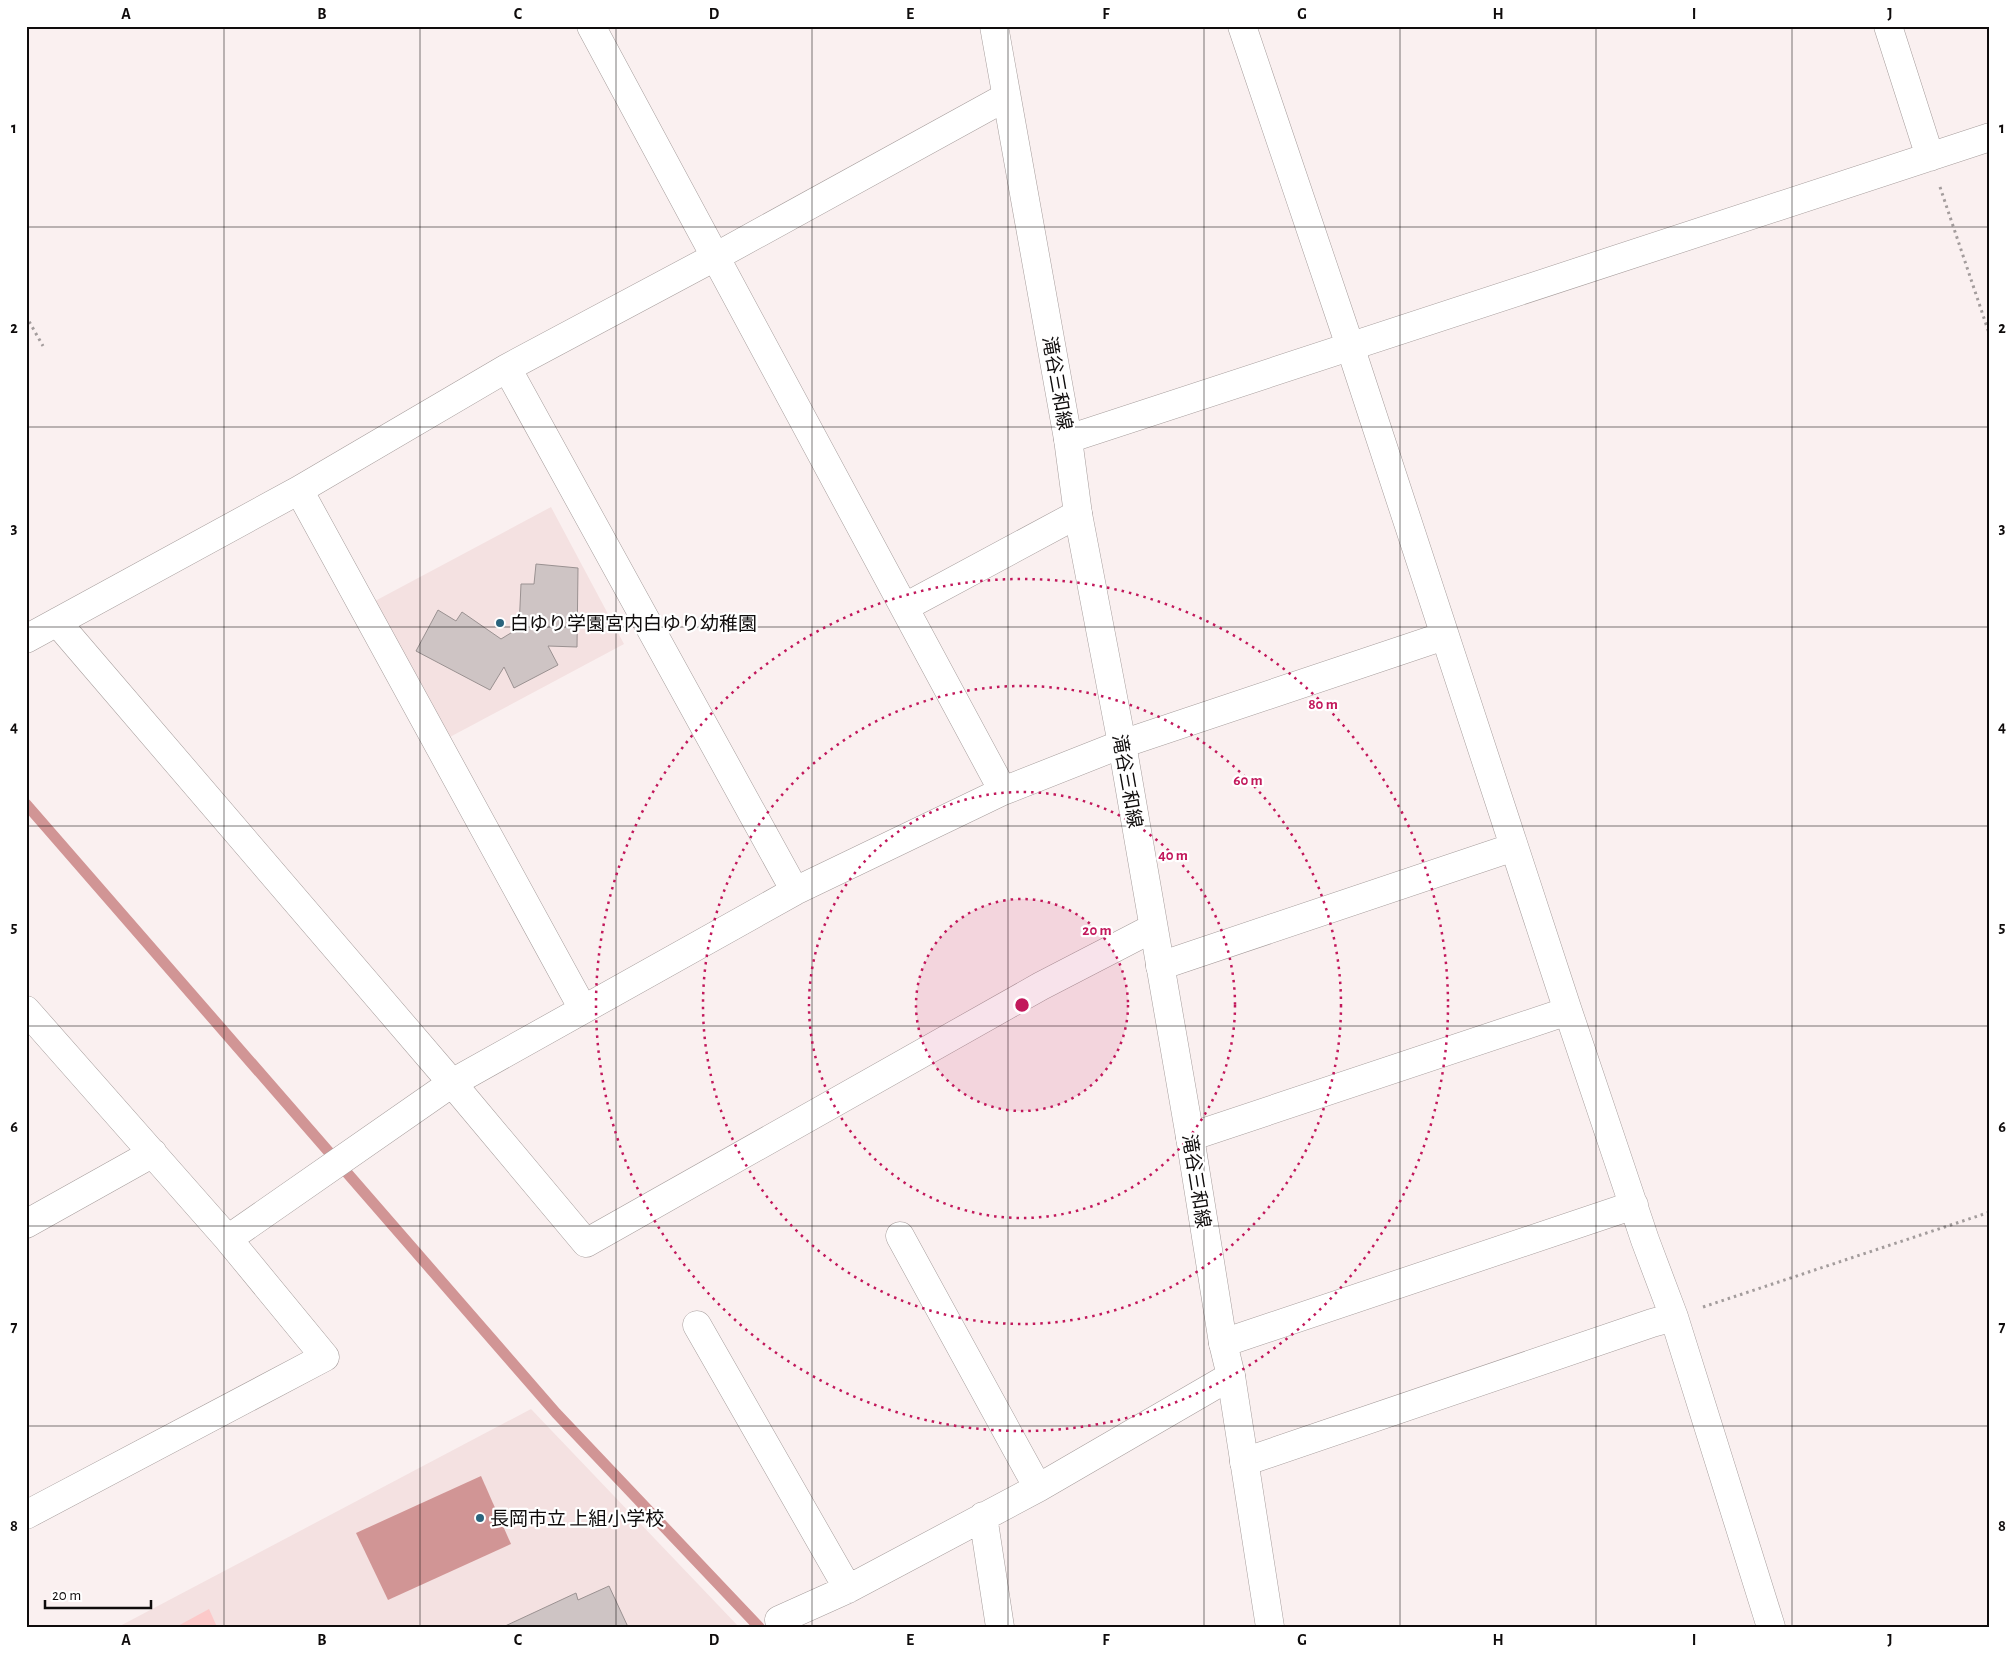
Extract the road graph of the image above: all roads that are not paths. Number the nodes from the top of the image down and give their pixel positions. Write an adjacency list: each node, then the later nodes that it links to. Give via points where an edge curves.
1 (591, 26): 8 (street)
2 (994, 26): 5 (street, 滝谷三和線)
3 (1242, 26): 9 (street)
4 (1888, 26): 7 (street)
5 (1006, 97): 8 (street); 11 (street, 滝谷三和線)
6 (1990, 137): 7 (street)
7 (1930, 157): 9 (street)
8 (714, 258): 10 (street); 14 (street)
9 (1350, 346): 11 (street); 16 (street)
10 (507, 368): 12 (street); 21 (street)
11 (1068, 439): 13 (street, 滝谷三和線)
12 (299, 490): 15 (street); 24 (street)
13 (1078, 514): 14 (street); 18 (street, 滝谷三和線)
14 (905, 606): 19 (street)
15 (57, 622): 17 (street); 27 (street)
16 (1444, 636): 18 (street); 20 (street)
17 (26, 639)
18 (1122, 744): 19 (street); 22 (street, 滝谷三和線)
19 (1003, 791): 21 (street)
20 (1514, 847): 23 (street); 26 (street)
21 (795, 891): 24 (street)
22 (1153, 928): 23 (street, 滝谷三和線); 27 (street, via 1042,986 586,1243)
23 (1160, 966): 28 (street, 滝谷三和線)
24 (583, 1009): 27 (street)
25 (26, 1010): 29 (street)
26 (1568, 1011): 28 (street); 30 (street)
27 (452, 1083): 33 (street)
28 (1190, 1137): 36 (street, 滝谷三和線)
29 (153, 1153): 31 (street); 33 (street)
30 (1634, 1205): 34 (street); 36 (street)
31 (26, 1224)
32 (900, 1236): 39 (street)
33 (228, 1239): 40 (street, via 325,1357)
34 (1674, 1317): 38 (street); 46 (street)
35 (697, 1325): 42 (street)
36 (1223, 1343): 37 (street, 滝谷三和線)
37 (1231, 1376): 38 (street, 滝谷三和線); 39 (street)
38 (1244, 1462): 45 (street, 滝谷三和線)
39 (1038, 1488): 41 (street)
40 (26, 1515)
41 (983, 1516): 42 (street); 44 (street)
42 (848, 1589): 43 (street)
43 (779, 1620)
44 (1000, 1627)
45 (1270, 1627)
46 (1771, 1627)

